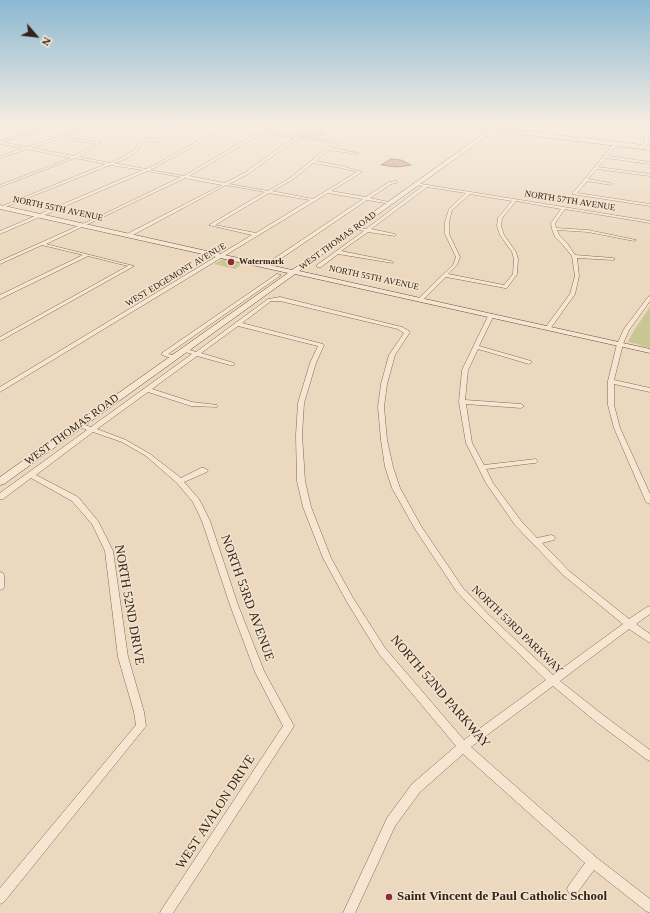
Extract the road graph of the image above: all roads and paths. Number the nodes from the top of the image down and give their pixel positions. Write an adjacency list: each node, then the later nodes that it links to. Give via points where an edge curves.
1 (53, 166): 20 (street)
2 (105, 166): 30 (street)
3 (119, 166): 12 (street)
4 (154, 166): 12 (street)
5 (204, 166): 14 (street)
6 (257, 166): 17 (street)
7 (308, 166): 22 (street)
8 (334, 166): 23 (street, WEST EDGEMONT AVENUE, via 360,172)
9 (442, 166): 18 (main road, WEST THOMAS ROAD)
10 (598, 166): 11 (street)
11 (596, 168): 13 (street); 15 (street)
12 (146, 170): 14 (street); 32 (street)
13 (650, 175)
14 (184, 177): 17 (street); 34 (street)
15 (586, 180): 19 (street); 29 (street, via 574,194)
16 (396, 182): 25 (street, via 390,183)
17 (226, 184): 22 (street); 39 (street)
18 (416, 184): 21 (street, NORTH 57TH AVENUE); 28 (main road, WEST THOMAS ROAD)
19 (610, 184)
20 (0, 186)
21 (426, 186): 24 (street, NORTH 57TH AVENUE); 37 (street, WEST THOMAS ROAD)
22 (270, 192): 26 (street); 40 (street, via 211,226)
23 (328, 192): 25 (street); 26 (street, WEST EDGEMONT AVENUE)
24 (469, 193): 27 (street, NORTH 57TH AVENUE); 55 (street, via 450,210 447,234 458,257 455,265)
25 (367, 199): 28 (street); 51 (street)
26 (315, 200): 40 (street, WEST EDGEMONT AVENUE)
27 (514, 200): 31 (street, NORTH 57TH AVENUE); 55 (street, via 500,218 502,235 516,259 515,274 505,287)
28 (391, 203): 35 (main road, WEST THOMAS ROAD)
29 (650, 205)
30 (1, 207): 32 (main road, NORTH 55TH AVENUE)
31 (564, 208): 33 (street, NORTH 57TH AVENUE); 36 (street, via 553,223)
32 (42, 216): 34 (main road, NORTH 55TH AVENUE); 38 (street)
33 (649, 221)
34 (85, 225): 39 (main road, NORTH 55TH AVENUE); 43 (street)
35 (356, 228): 37 (street); 53 (main road, WEST THOMAS ROAD)
36 (554, 229): 42 (street, via 588,231); 47 (street)
37 (366, 230): 41 (street); 44 (street, WEST THOMAS ROAD)
38 (0, 233)
39 (129, 235): 46 (main road, NORTH 55TH AVENUE)
40 (257, 235): 46 (street, WEST EDGEMONT AVENUE)
41 (393, 235)
42 (634, 240)
43 (42, 244): 45 (street); 50 (street)
44 (337, 252): 49 (street); 52 (street, WEST THOMAS ROAD)
45 (87, 255): 58 (street); 65 (street, via 132,266)
46 (224, 255): 51 (main road, NORTH 55TH AVENUE); 75 (street, WEST EDGEMONT AVENUE)
47 (574, 256): 48 (street); 63 (street, via 576,285)
48 (613, 258)
49 (391, 262)
50 (0, 263)
51 (268, 265): 53 (main road, NORTH 55TH AVENUE)
52 (319, 266)
53 (296, 271): 57 (main road, WEST THOMAS ROAD); 60 (main road, NORTH 55TH AVENUE)
54 (279, 275): 56 (street)
55 (445, 276): 60 (street)
56 (263, 286): 57 (street); 71 (street, via 164,354)
57 (272, 288): 68 (main road, WEST THOMAS ROAD)
58 (0, 297)
59 (650, 298): 66 (street, via 626,330)
60 (422, 299): 61 (main road, NORTH 55TH AVENUE)
61 (491, 315): 63 (main road, NORTH 55TH AVENUE); 67 (street)
62 (238, 324): 64 (street, WEST THOMAS ROAD, via 274,299 400,328); 70 (street, WEST THOMAS ROAD); 100 (street, NORTH 52ND PARKWAY, via 321,345 301,403 301,481 307,507 327,558 382,651)
63 (548, 328): 66 (main road, NORTH 55TH AVENUE)
64 (407, 332): 98 (street, NORTH 53RD PARKWAY, via 392,355 384,384 382,406 384,440 396,488 418,527 460,590)
65 (0, 339)
66 (620, 344): 69 (main road, NORTH 55TH AVENUE); 74 (street)
67 (475, 347): 72 (street); 78 (street, via 465,370)
68 (184, 350): 70 (street); 71 (main road, WEST THOMAS ROAD)
69 (650, 351)
70 (197, 354): 73 (street); 76 (street, WEST THOMAS ROAD)
71 (174, 357): 81 (main road, WEST THOMAS ROAD)
72 (528, 362)
73 (232, 364)
74 (611, 380): 77 (street); 90 (street, via 611,406 617,428)
75 (0, 390)
76 (148, 390): 79 (street, via 191,404); 82 (street, WEST THOMAS ROAD)
77 (650, 390)
78 (462, 402): 80 (street); 84 (street, via 470,443)
79 (215, 406)
80 (521, 406)
81 (79, 425): 82 (street, NORTH 53RD AVENUE); 88 (main road, WEST THOMAS ROAD)
82 (93, 430): 86 (street, WEST THOMAS ROAD); 87 (street, NORTH 53RD AVENUE, via 124,441 148,455)
83 (534, 461): 84 (street)
84 (482, 467): 92 (street, via 503,504)
85 (204, 470): 87 (street)
86 (31, 475): 89 (street, WEST THOMAS ROAD); 104 (street, NORTH 52ND DRIVE, via 75,499 95,523 109,551 123,657 141,726)
87 (180, 481): 99 (street, NORTH 53RD AVENUE, via 196,500 206,521 260,672)
88 (0, 482)
89 (0, 497)
90 (650, 502)
91 (551, 538): 92 (street)
92 (536, 541): 96 (street, via 566,573)
93 (0, 575): 94 (street)
94 (0, 587)
95 (650, 609): 96 (street)
96 (630, 625): 97 (street); 98 (street)
97 (650, 639)
98 (553, 681): 100 (street); 101 (street, NORTH 53RD PARKWAY)
99 (289, 726): 106 (street, WEST AVALON DRIVE)
100 (464, 747): 102 (street, NORTH 52ND PARKWAY); 107 (street, via 416,788 391,822)
101 (650, 756)
102 (593, 862): 103 (street); 105 (street, NORTH 52ND PARKWAY)
103 (573, 888)
104 (0, 898)
105 (650, 907)
106 (166, 913)
107 (349, 913)

